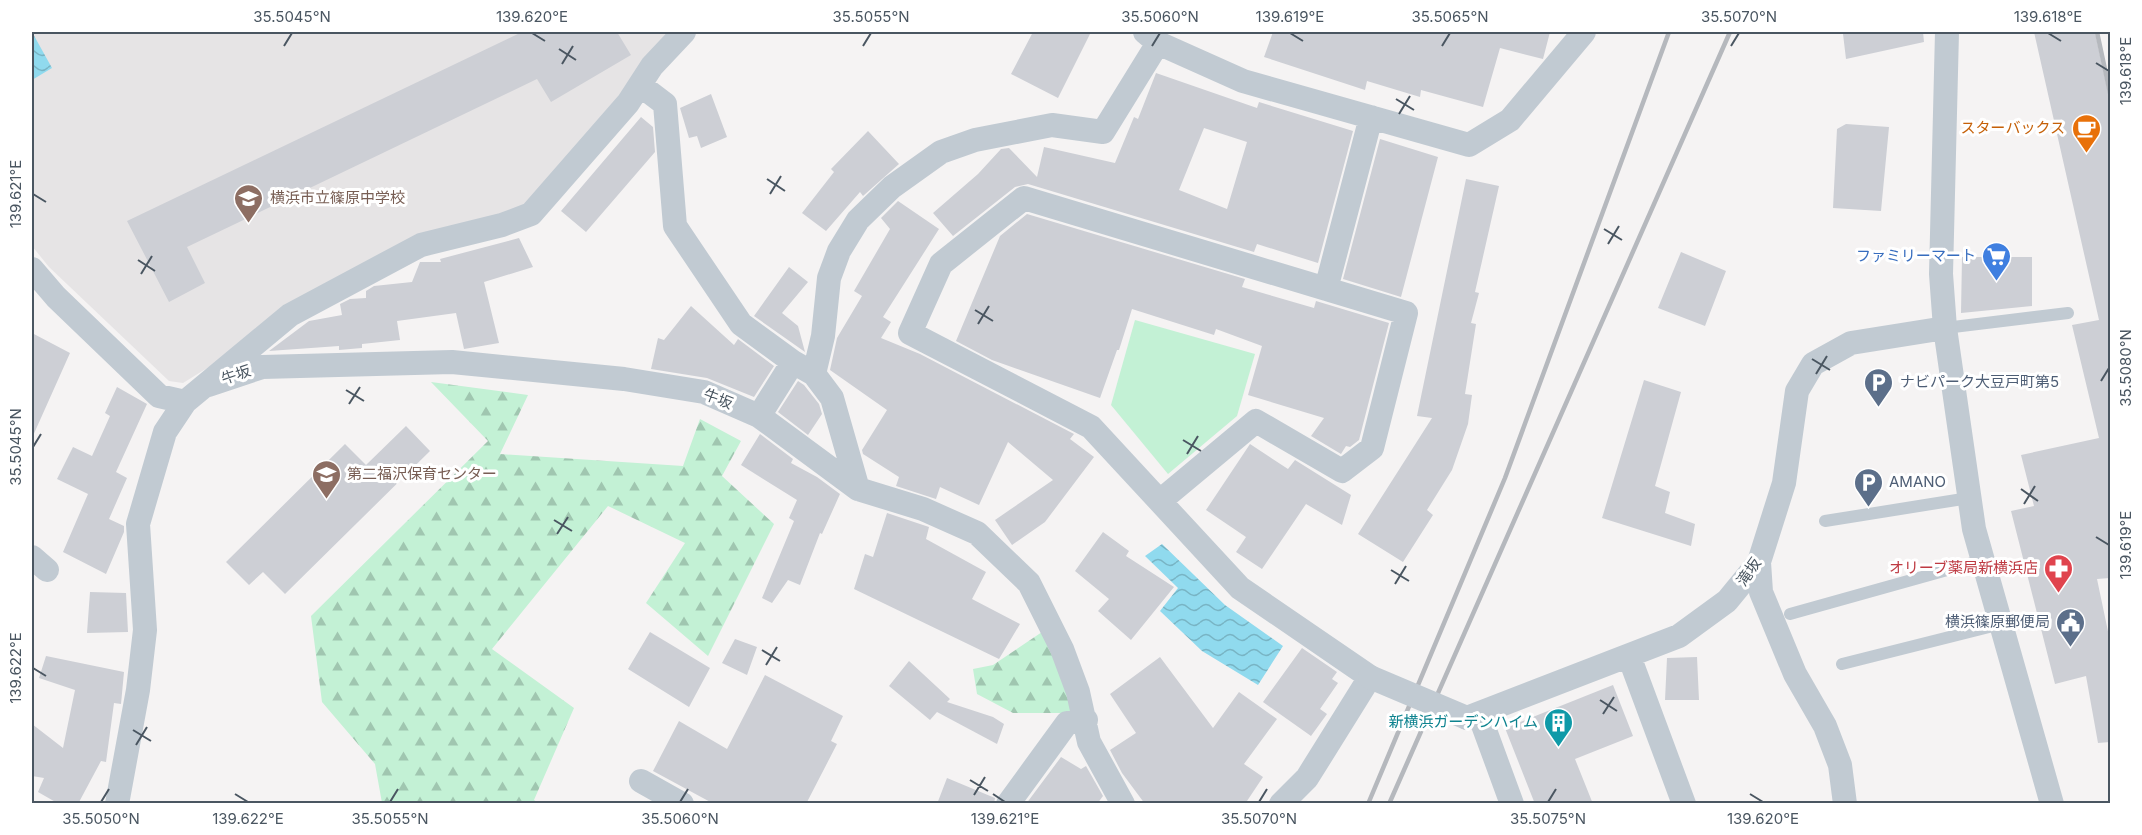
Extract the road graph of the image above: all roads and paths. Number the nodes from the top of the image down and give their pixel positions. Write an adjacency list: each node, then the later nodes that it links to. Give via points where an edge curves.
1 (684, 32): 5 (street)
2 (1584, 32): 6 (street, via 1510,120 1469,145)
3 (1947, 32): 10 (street, via 1941,274)
4 (1152, 37): 6 (street, via 1243,81); 12 (street, via 1103,132 1052,125 975,140 941,152 892,188 858,220 839,251 829,278 823,336)
5 (640, 85): 11 (street, via 665,104 675,226 741,324); 13 (street, via 531,214 421,245 290,315)
6 (1371, 117): 8 (street)
7 (32, 269): 14 (street, via 159,396)
8 (1326, 289): 18 (street, via 1406,313 1372,448 1342,471 1256,421); 18 (street, via 1024,198 941,264 910,333 1091,427)
9 (2068, 313): 10 (lane)
10 (1945, 328): 17 (street); 21 (street, 滝坂, via 1851,343 1813,364 1797,391 1784,483)
11 (793, 362): 12 (street); 15 (street)
12 (814, 374): 16 (street, via 832,398)
13 (208, 385): 14 (street); 15 (street, 牛坂, via 262,367 452,362 624,379 704,392)
14 (185, 402): 30 (street, via 165,432 138,524 145,630)
15 (759, 416): 16 (street, 牛坂)
16 (858, 489): 28 (street, 牛坂, via 923,509 977,533 1029,583 1062,649)
17 (1969, 498): 19 (lane); 20 (street)
18 (1160, 501): 26 (street, via 1240,588)
19 (1825, 521)
20 (1983, 560): 22 (lane); 23 (street)
21 (1759, 562): 24 (street, 滝坂, via 1728,601 1678,636); 37 (street, via 1764,602 1795,674 1825,726 1840,765)
22 (1790, 614)
23 (2001, 624): 25 (lane); 38 (street)
24 (1629, 656): 27 (street, 滝坂); 36 (street)
25 (1842, 664)
26 (1370, 677): 27 (street, bridge); 34 (street, via 1307,778)
27 (1473, 716): 35 (street)
28 (1086, 720): 32 (street, via 1067,723); 33 (street, 牛坂, via 1089,742)
29 (641, 781): 31 (street)
30 (117, 804)
31 (682, 804)
32 (1008, 804)
33 (1123, 804)
34 (1281, 804)
35 (1512, 804)
36 (1684, 804)
37 (1845, 804)
38 (2052, 804)

